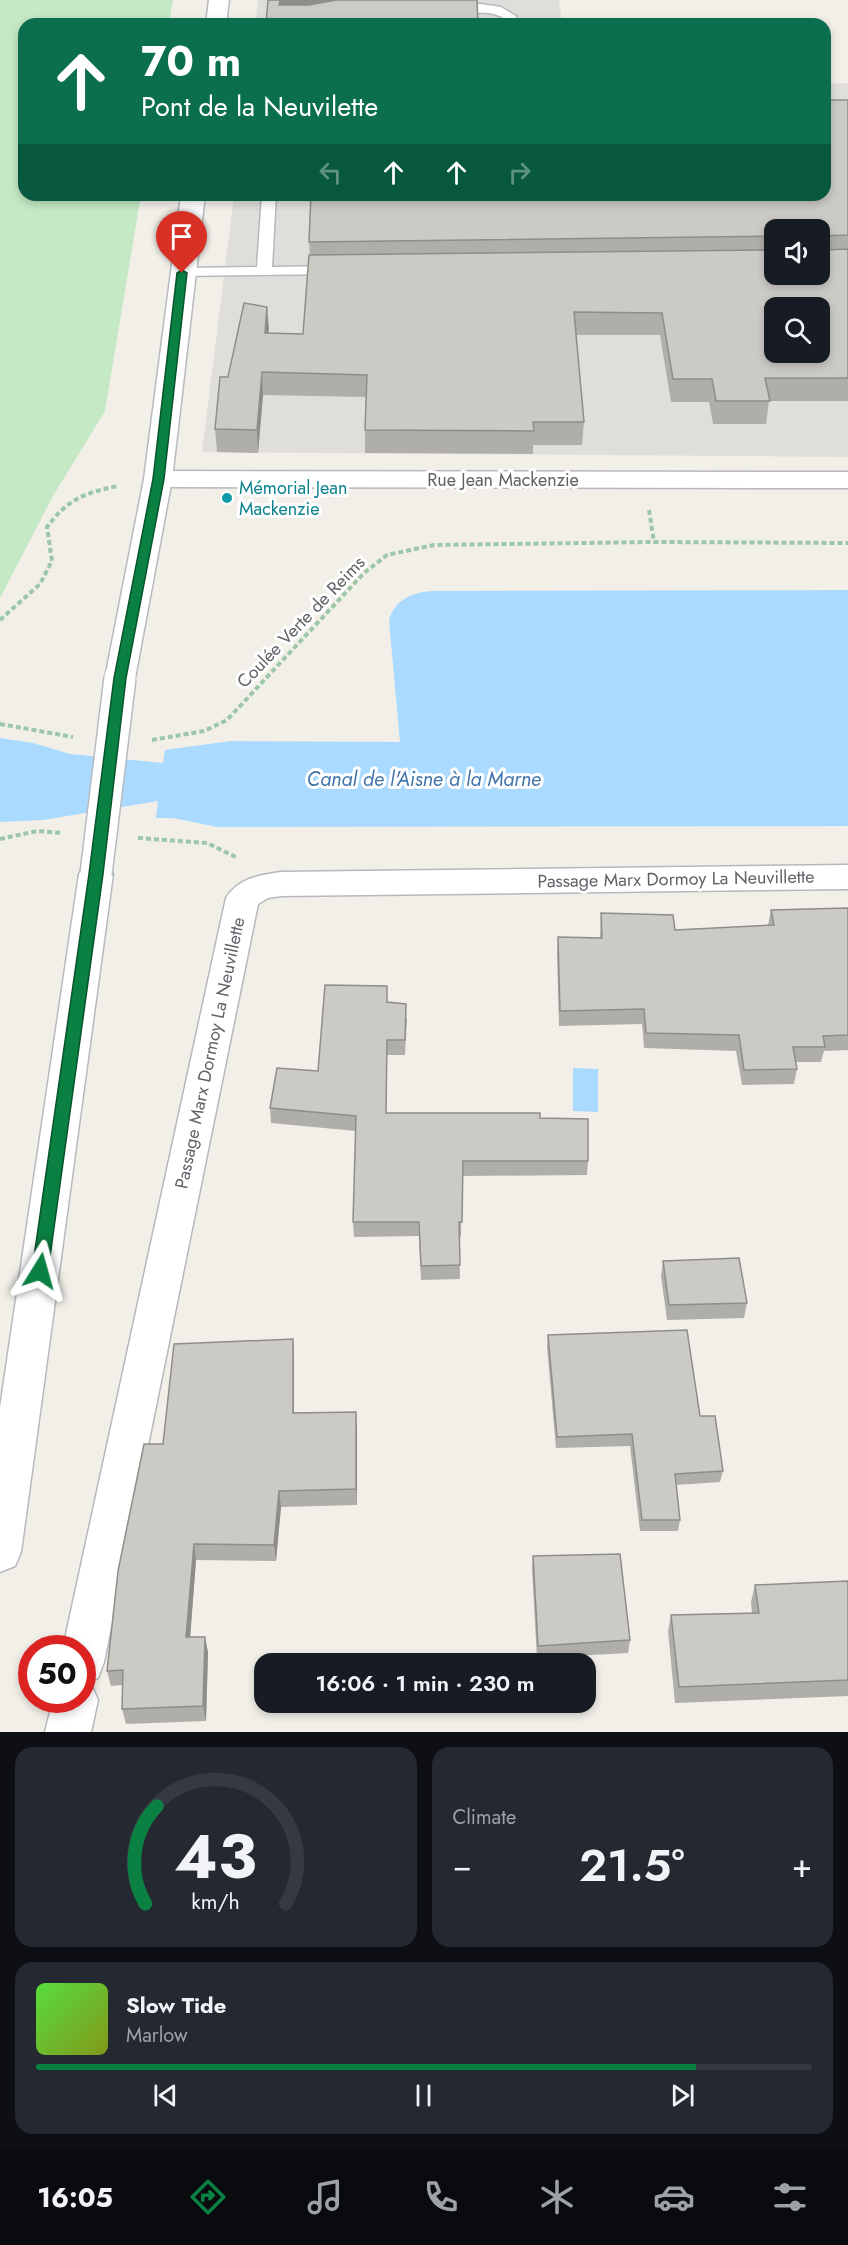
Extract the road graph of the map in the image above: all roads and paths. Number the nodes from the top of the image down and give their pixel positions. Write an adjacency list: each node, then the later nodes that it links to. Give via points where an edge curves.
1 (219, 0): 3 (street)
2 (435, 9): 4 (lane, via 490,9 505,12)
3 (217, 18)
4 (509, 18)
5 (192, 201): 9 (street)
6 (269, 201): 8 (lane)
7 (347, 271): 8 (lane)
8 (264, 272): 9 (lane)
9 (182, 273): 10 (street)
10 (158, 479): 11 (street, Rue Jean Mackenzie); 13 (path, via 87,492 62,506 47,527 52,561 40,584); 18 (street, bridge, via 120,678)
11 (848, 480)
12 (848, 543): 16 (path, Coulée Verte de Reims, via 434,545 387,555 364,573 227,720 204,731)
13 (0, 620)
14 (0, 724): 15 (path)
15 (77, 738)
16 (141, 741)
17 (848, 877): 19 (street, Passage Marx Dormoy La Neuvillette, via 281,884 260,887 243,898)
18 (0, 1551)
19 (88, 1635)
20 (72, 1713): 21 (street)
21 (68, 1732)

